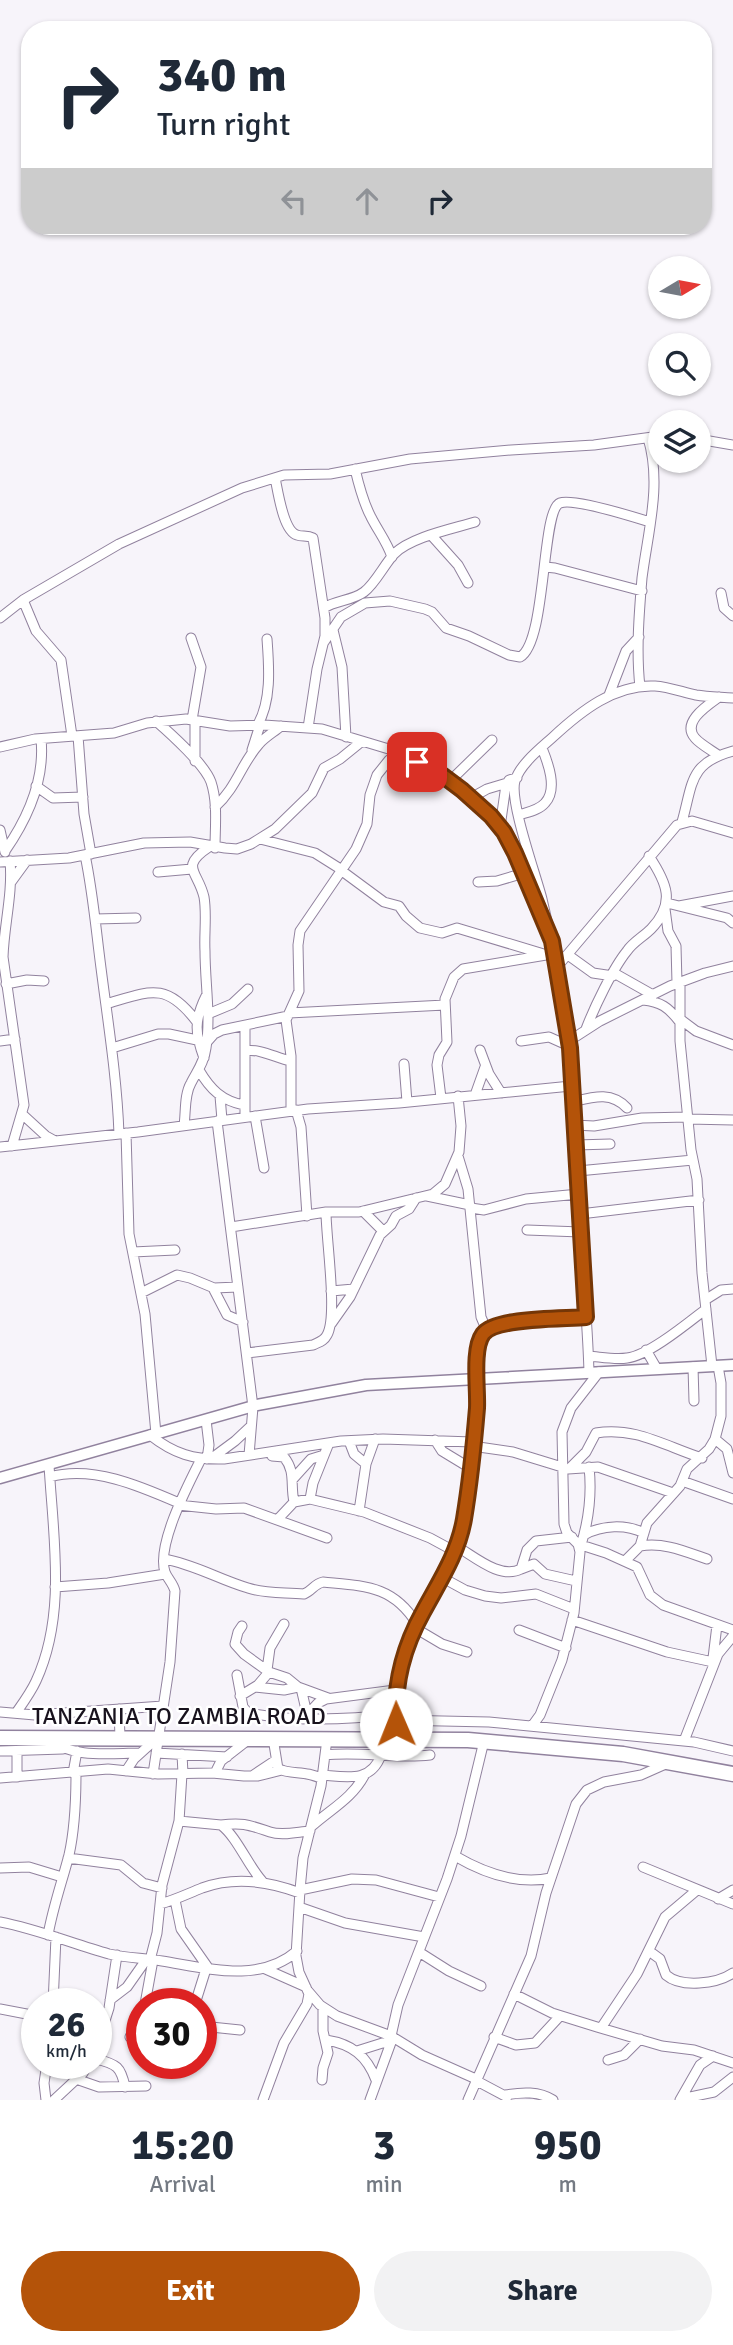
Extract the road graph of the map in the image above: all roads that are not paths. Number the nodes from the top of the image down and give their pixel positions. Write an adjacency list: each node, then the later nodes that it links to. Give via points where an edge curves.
1 (648, 438): 4 (street, via 410,459)
2 (711, 441): 3 (street)
3 (733, 445)
4 (355, 469): 6 (street); 10 (street, via 372,521)
5 (654, 473): 8 (street)
6 (275, 478): 15 (street, via 242,488 119,544); 16 (street, via 291,532 313,538)
7 (475, 522): 9 (street)
8 (650, 522): 11 (street, via 579,503 560,503 551,517); 13 (street)
9 (432, 536): 10 (street); 12 (street)
10 (392, 557): 16 (street, via 367,590)
11 (545, 567): 13 (street); 19 (street, via 530,646 520,657 446,628 432,612 390,601 365,603 341,617)
12 (468, 583)
13 (642, 591): 20 (street)
14 (721, 593): 17 (street, via 724,608)
15 (23, 600): 18 (street); 32 (street, via 36,631 61,660)
16 (324, 608): 23 (street)
17 (733, 616)
18 (0, 618)
19 (333, 630): 23 (street); 33 (street, via 342,667)
20 (639, 637): 24 (street); 25 (street, via 626,651)
21 (191, 638): 27 (street, via 201,667)
22 (267, 639): 29 (street, via 267,695)
23 (324, 642): 31 (street)
24 (640, 687): 25 (street); 26 (street)
25 (609, 695): 38 (street, via 584,710)
26 (728, 696): 42 (street, via 694,718 694,737)
27 (193, 720): 28 (street); 29 (street); 43 (street)
28 (156, 721): 32 (street, via 114,733); 43 (street)
29 (259, 725): 30 (street); 41 (street)
30 (281, 726): 31 (street); 41 (street)
31 (308, 728): 33 (street)
32 (75, 736): 34 (street); 48 (street)
33 (346, 737): 36 (street)
34 (41, 738): 37 (street); 47 (street)
35 (492, 740): 45 (street)
36 (361, 741): 40 (street); 56 (street, via 324,768 312,793)
37 (0, 747)
38 (542, 748): 44 (street); 51 (street, via 550,772 549,797 542,807)
39 (733, 751): 42 (street)
40 (401, 754): 45 (street); 64 (street, via 377,775 367,824)
41 (251, 755): 50 (street)
42 (718, 755): 52 (street, via 699,768)
43 (195, 761): 50 (street, via 210,780)
44 (517, 778): 46 (street); 51 (street, via 514,788)
45 (450, 781): 49 (street)
46 (507, 783): 49 (street); 53 (street)
47 (36, 786): 48 (street, via 52,798); 58 (street, via 20,829)
48 (83, 797): 59 (street)
49 (471, 798): 53 (street)
50 (215, 807): 57 (street)
51 (519, 815): 76 (street)
52 (682, 822): 55 (street); 60 (street)
53 (500, 827): 66 (street)
54 (0, 830): 58 (street)
55 (733, 833)
56 (260, 839): 57 (street, via 237,849); 64 (street, via 315,853)
57 (212, 847): 59 (street, via 190,842 144,843); 63 (street, via 193,860)
58 (5, 850): 62 (street)
59 (88, 855): 61 (street); 73 (street)
60 (649, 856): 70 (street, via 668,893); 78 (street)
61 (27, 860): 62 (street); 67 (street)
62 (5, 861): 67 (street)
63 (192, 869): 65 (street); 86 (street, via 205,909)
64 (342, 871): 77 (street, via 384,902 400,906 420,928 442,933 457,928); 92 (street, via 300,931 299,991)
65 (158, 872)
66 (524, 873): 68 (street); 76 (street)
67 (11, 882): 75 (street)
68 (478, 882)
69 (733, 896): 71 (street)
70 (666, 905): 71 (street); 81 (street, via 658,920 626,952); 83 (street)
71 (678, 907): 74 (street)
72 (136, 918): 73 (street)
73 (95, 919): 89 (street)
74 (733, 920)
75 (2, 940): 84 (street)
76 (552, 941): 77 (street)
77 (551, 955): 80 (street); 90 (street, via 460,970)
78 (568, 955): 80 (street); 81 (street, via 593,973)
79 (733, 966): 83 (street)
80 (556, 968): 101 (street)
81 (614, 975): 87 (street); 96 (street)
82 (44, 981): 84 (street)
83 (679, 983): 87 (street); 93 (street)
84 (4, 986): 97 (street)
85 (248, 989): 91 (street, via 233,1004)
86 (207, 994): 91 (street); 94 (street)
87 (653, 995): 88 (street)
88 (643, 1000): 93 (street, via 657,1001); 96 (street)
89 (106, 1004): 94 (street, via 162,992 175,997); 103 (street)
90 (444, 1005): 92 (street); 115 (street, via 447,1042 437,1065)
91 (208, 1014): 99 (street)
92 (288, 1015): 95 (street); 106 (street)
93 (680, 1021): 102 (street); 123 (street)
94 (197, 1022): 99 (street)
95 (244, 1026): 99 (street, via 222,1030); 105 (street)
96 (586, 1029): 101 (street)
97 (15, 1040): 98 (street); 121 (street)
98 (0, 1041)
99 (202, 1041): 103 (street, via 158,1034); 109 (street, via 204,1059)
100 (522, 1041): 101 (street, via 549,1037)
101 (569, 1043): 110 (street)
102 (733, 1045)
103 (112, 1048): 128 (street)
104 (480, 1049): 108 (street)
105 (245, 1051): 106 (street, via 255,1049); 118 (street)
106 (291, 1061): 120 (street)
107 (404, 1064): 116 (street)
108 (485, 1067): 111 (street); 112 (street)
109 (199, 1070): 113 (street); 126 (street, via 190,1084)
110 (571, 1086): 111 (street); 117 (street)
111 (501, 1093): 112 (street)
112 (475, 1095): 114 (street)
113 (220, 1096): 118 (street); 125 (street)
114 (458, 1096): 115 (street); 134 (street)
115 (441, 1098): 116 (street)
116 (407, 1102): 120 (street)
117 (572, 1102): 119 (street, via 609,1097); 127 (street)
118 (244, 1105): 122 (street)
119 (627, 1108)
120 (294, 1111): 122 (street); 145 (street, via 301,1127)
121 (22, 1114): 129 (street); 132 (street)
122 (250, 1117): 125 (street); 136 (street)
123 (688, 1118): 124 (street); 127 (street); 135 (street)
124 (733, 1120)
125 (220, 1121): 126 (street); 146 (street)
126 (184, 1125): 128 (street)
127 (574, 1125): 131 (street)
128 (122, 1134): 129 (street); 151 (street)
129 (55, 1141): 132 (street)
130 (610, 1144): 131 (street)
131 (576, 1145): 137 (street)
132 (12, 1146): 133 (street)
133 (0, 1147)
134 (458, 1156): 139 (street, via 445,1184); 141 (street)
135 (694, 1160): 137 (street); 140 (street)
136 (264, 1168)
137 (578, 1171): 138 (street)
138 (579, 1194): 141 (street, via 526,1199 484,1210); 144 (street)
139 (421, 1197): 141 (street); 142 (street); 148 (street)
140 (699, 1200): 144 (street); 158 (street)
141 (470, 1206): 162 (street, via 481,1317)
142 (363, 1211): 143 (street); 148 (street)
143 (327, 1212): 145 (street); 156 (street)
144 (580, 1214): 149 (street)
145 (307, 1216): 146 (street)
146 (231, 1227): 152 (street)
147 (527, 1230): 149 (street)
148 (383, 1231): 154 (street)
149 (581, 1232): 159 (street)
150 (175, 1250): 151 (street)
151 (133, 1252): 157 (street)
152 (238, 1287): 153 (street); 160 (street)
153 (213, 1288): 157 (street, via 177,1276); 160 (street, via 227,1315)
154 (354, 1289): 156 (street); 161 (street)
155 (733, 1289): 158 (street, via 721,1290)
156 (331, 1291): 161 (street)
157 (141, 1293): 176 (street)
158 (706, 1305): 163 (street, via 677,1332); 167 (street)
159 (586, 1317): 162 (street, via 505,1323); 165 (street)
160 (243, 1322): 164 (street)
161 (331, 1325): 164 (street, via 323,1340 313,1345)
162 (487, 1331): 171 (street, via 478,1346)
163 (646, 1350): 165 (street, via 628,1359); 169 (street)
164 (247, 1353): 173 (street)
165 (589, 1356): 170 (street)
166 (733, 1365): 167 (street)
167 (715, 1366): 168 (street); 177 (street, via 721,1383 721,1416)
168 (693, 1367): 169 (street); 172 (street)
169 (657, 1369): 170 (street)
170 (594, 1373): 171 (street); 193 (street, via 565,1419 561,1445)
171 (478, 1380): 173 (street, via 366,1385); 182 (street)
172 (694, 1401)
173 (253, 1407): 174 (street); 175 (street)
174 (206, 1420): 176 (street); 189 (street)
175 (251, 1426): 186 (street); 189 (street)
176 (153, 1434): 189 (street, via 186,1457); 194 (street)
177 (715, 1438): 183 (street); 188 (street)
178 (376, 1439): 179 (street); 180 (street); 190 (street)
179 (435, 1440): 182 (street); 192 (street, via 442,1451)
180 (349, 1441): 181 (street); 190 (street, via 354,1454)
181 (329, 1443): 185 (street); 187 (street)
182 (472, 1444): 192 (street); 193 (street)
183 (729, 1446): 195 (street)
184 (588, 1449): 188 (street, via 596,1433 627,1432); 191 (street); 193 (street)
185 (268, 1452): 186 (street); 196 (street, via 286,1459)
186 (249, 1455): 189 (street)
187 (324, 1455): 196 (street, via 311,1459); 198 (street)
188 (702, 1458): 199 (street, via 692,1464)
189 (206, 1459): 204 (street)
190 (366, 1464): 205 (street)
191 (590, 1467): 193 (street); 200 (street); 209 (street, via 589,1519)
192 (470, 1468): 211 (street, via 464,1521)
193 (565, 1468): 209 (street, via 564,1524)
194 (49, 1471): 197 (street); 204 (street, via 119,1481); 219 (street)
195 (733, 1473)
196 (296, 1477): 198 (street); 203 (street)
197 (0, 1478)
198 (315, 1478): 201 (street)
199 (682, 1481): 200 (street); 202 (street)
200 (673, 1493): 207 (street)
201 (310, 1499): 203 (street); 205 (street)
202 (733, 1499)
203 (294, 1502): 206 (street)
204 (179, 1504): 206 (street, via 244,1508); 212 (street)
205 (359, 1511): 211 (street)
206 (278, 1520): 208 (street)
207 (644, 1533): 209 (street, via 606,1527); 210 (street)
208 (327, 1538)
209 (579, 1540): 214 (street); 215 (street, via 536,1541 527,1550); 218 (street)
210 (640, 1546): 213 (street, via 669,1546); 214 (street)
211 (455, 1549): 215 (street, via 496,1569 511,1573); 217 (street)
212 (164, 1559): 216 (street); 225 (street, via 252,1590 304,1594 323,1583 374,1588 404,1605)
213 (707, 1559)
214 (625, 1560): 223 (street, via 637,1567 656,1600)
215 (521, 1569): 218 (street, via 534,1564 545,1574)
216 (165, 1573): 219 (street); 239 (street, via 175,1591)
217 (443, 1578): 220 (street, via 485,1596 536,1594); 225 (street)
218 (576, 1581): 220 (street)
219 (55, 1587): 242 (street, via 47,1652 36,1682)
220 (574, 1609): 221 (street)
221 (572, 1620): 229 (street); 231 (street)
222 (284, 1625): 232 (street, via 270,1648)
223 (717, 1625): 227 (street); 231 (street)
224 (242, 1626): 232 (street, via 235,1639 238,1648)
225 (416, 1626): 230 (street, via 442,1644); 236 (street)
226 (519, 1630): 229 (street)
227 (733, 1630)
228 (733, 1636): 231 (street)
229 (566, 1648): 245 (street)
230 (467, 1652)
231 (713, 1663): 255 (street)
232 (268, 1671): 234 (street); 235 (street)
233 (237, 1675): 237 (street)
234 (255, 1687): 235 (street); 237 (street)
235 (299, 1688): 238 (street); 243 (street)
236 (396, 1690): 238 (street); 244 (street)
237 (240, 1696): 243 (street, via 248,1713)
238 (328, 1698): 243 (street)
239 (163, 1706): 240 (street); 249 (street)
240 (119, 1709): 242 (street); 248 (street)
241 (0, 1712): 242 (street)
242 (16, 1713)
243 (305, 1716): 244 (street)
244 (396, 1717): 245 (street); 253 (street)
245 (532, 1726): 255 (street)
246 (0, 1738): 247 (highway, TANZANIA TO ZAMBIA ROAD)
247 (48, 1738): 248 (highway, TANZANIA TO ZAMBIA ROAD); 256 (street)
248 (120, 1738): 249 (highway, TANZANIA TO ZAMBIA ROAD)
249 (158, 1738): 250 (highway, TANZANIA TO ZAMBIA ROAD); 260 (street); 261 (street)
250 (250, 1738): 251 (highway, TANZANIA TO ZAMBIA ROAD); 266 (street)
251 (273, 1738): 252 (highway, TANZANIA TO ZAMBIA ROAD); 267 (street)
252 (327, 1739): 253 (highway, TANZANIA TO ZAMBIA ROAD); 263 (street)
253 (396, 1740): 254 (highway, TANZANIA TO ZAMBIA ROAD)
254 (484, 1741): 268 (highway, TANZANIA TO ZAMBIA ROAD); 284 (street)
255 (684, 1741): 258 (street)
256 (73, 1750): 259 (street); 260 (street); 271 (street)
257 (0, 1751): 259 (street)
258 (733, 1751)
259 (17, 1752): 278 (street)
260 (139, 1753): 270 (street)
261 (156, 1753): 262 (street); 273 (street)
262 (182, 1754): 266 (street); 274 (street)
263 (325, 1755): 264 (street); 279 (street)
264 (381, 1755): 265 (street); 275 (street, via 373,1770)
265 (430, 1755)
266 (227, 1757): 272 (street)
267 (276, 1759): 269 (street); 277 (street)
268 (669, 1762): 276 (highway, TANZANIA TO ZAMBIA ROAD); 289 (street, via 587,1790 576,1804)
269 (282, 1770): 277 (street); 279 (street)
270 (126, 1772): 271 (street); 273 (street)
271 (74, 1773): 278 (street); 285 (street, via 76,1807)
272 (215, 1773): 274 (street); 277 (street)
273 (153, 1774): 274 (street)
274 (183, 1774): 281 (street)
275 (365, 1774): 279 (street); 283 (street, via 344,1802)
276 (733, 1774)
277 (252, 1776)
278 (17, 1777): 280 (street)
279 (322, 1777): 283 (street)
280 (0, 1778)
281 (179, 1821): 282 (street); 291 (street)
282 (220, 1825): 283 (street, via 254,1825 282,1834); 290 (street)
283 (310, 1829): 294 (street)
284 (455, 1856): 289 (street, via 514,1879); 295 (street)
285 (68, 1858): 288 (street); 291 (street, via 121,1866 143,1883)
286 (643, 1867): 292 (street)
287 (0, 1868): 288 (street, via 29,1867)
288 (62, 1877): 302 (street)
289 (551, 1878): 318 (street, via 531,1956)
290 (262, 1881): 294 (street); 297 (street, via 203,1888)
291 (162, 1888): 298 (street)
292 (697, 1890): 296 (street); 305 (street, via 665,1917)
293 (733, 1890): 296 (street)
294 (300, 1891): 295 (street, via 352,1879 376,1880); 300 (street)
295 (439, 1897): 303 (street)
296 (718, 1899): 299 (street)
297 (175, 1900): 298 (street); 310 (street, via 181,1929)
298 (160, 1904): 308 (street)
299 (733, 1904)
300 (299, 1907): 303 (street, via 345,1923); 304 (street)
301 (0, 1922): 302 (street)
302 (52, 1936): 307 (street); 313 (street)
303 (424, 1937): 306 (street)
304 (297, 1951): 309 (street, via 284,1962); 317 (street)
305 (649, 1951): 311 (street, via 675,1980 712,1982); 325 (street)
306 (419, 1952): 312 (street); 327 (street, via 398,2005)
307 (117, 1955): 308 (street); 314 (street)
308 (150, 1960): 310 (street); 315 (street); 319 (street)
309 (263, 1968): 310 (street); 317 (street)
310 (207, 1969): 316 (street)
311 (733, 1973)
312 (481, 1986)
313 (53, 1988)
314 (112, 1988)
315 (147, 1988)
316 (200, 1988)
317 (307, 1989): 320 (street); 348 (street, via 307,2004 284,2043)
318 (514, 1994): 323 (street); 328 (street)
319 (112, 1998)
320 (323, 2007): 327 (street); 330 (street)
321 (0, 2009): 322 (street)
322 (21, 2013)
323 (560, 2015): 325 (street); 328 (street, via 535,2043 516,2045)
324 (217, 2028): 326 (street)
325 (601, 2028): 329 (street)
326 (240, 2030)
327 (392, 2038): 331 (street); 339 (street); 341 (street)
328 (494, 2038): 339 (street)
329 (640, 2039): 332 (street); 333 (street, via 624,2055)
330 (326, 2040): 331 (street); 340 (street)
331 (357, 2051): 341 (street)
332 (713, 2056): 334 (street); 345 (street, via 700,2065)
333 (608, 2060)
334 (733, 2063)
335 (112, 2065): 343 (street, via 122,2071)
336 (733, 2077): 345 (street, via 714,2092)
337 (45, 2079): 346 (street)
338 (76, 2079): 343 (street, via 99,2087); 347 (street)
339 (475, 2079): 344 (street); 350 (street)
340 (322, 2080)
341 (376, 2080): 349 (street)
342 (146, 2086): 343 (street)
343 (125, 2087)
344 (508, 2097): 351 (street, via 519,2092 544,2094)
345 (680, 2099)
346 (46, 2100)
347 (54, 2100)
348 (262, 2100)
349 (370, 2100)
350 (468, 2100)
351 (553, 2100)

